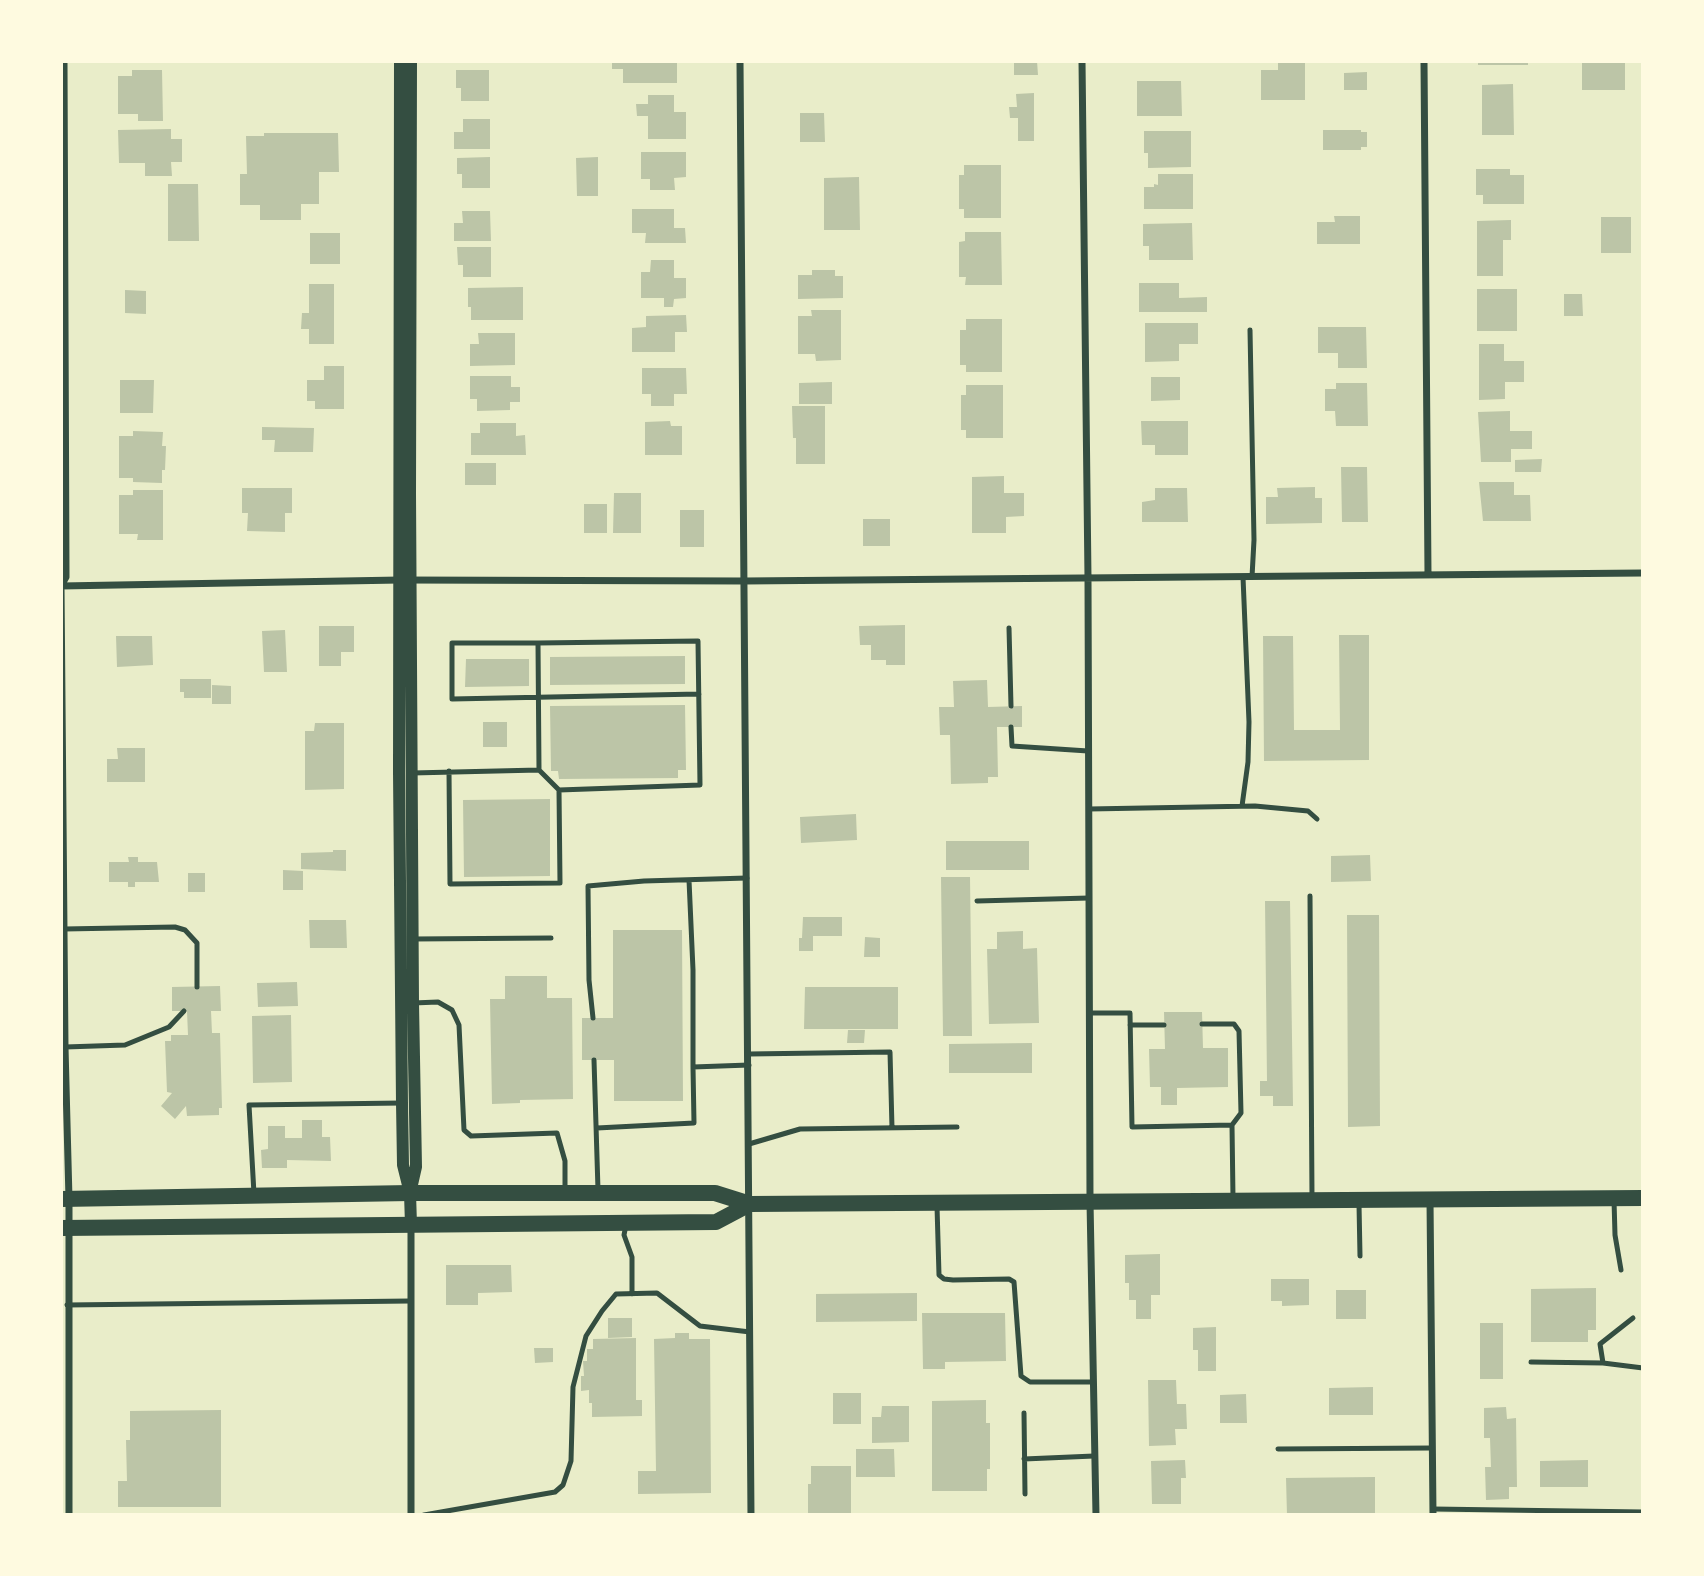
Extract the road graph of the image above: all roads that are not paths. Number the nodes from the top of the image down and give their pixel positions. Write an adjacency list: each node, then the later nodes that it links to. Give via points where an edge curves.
1 (64, 61): 7 (street)
2 (400, 61): 14 (street)
3 (411, 61): 14 (street)
4 (740, 61): 15 (street)
5 (1082, 61): 13 (street)
6 (1424, 61): 10 (street)
7 (63, 279): 16 (street, via 66,577)
8 (1250, 330): 12 (lane)
9 (1643, 573): 10 (street)
10 (1428, 575): 12 (street)
11 (1243, 576): 12 (street); 13 (street); 28 (lane, via 1249,722)
12 (1252, 577)
13 (1088, 578): 15 (street); 23 (street)
14 (405, 580): 15 (street); 16 (street); 26 (street); 53 (street)
15 (745, 581): 31 (street)
16 (61, 586): 36 (street)
17 (1009, 628): 21 (lane)
18 (538, 643): 19 (lane, via 698,641); 20 (lane); 20 (lane, via 452,643 452,699)
19 (699, 694): 20 (lane); 27 (lane, via 700,785)
20 (538, 696): 24 (lane)
21 (1011, 706)
22 (1011, 727): 23 (lane, via 1012,747)
23 (1088, 751): 29 (street)
24 (539, 770): 25 (lane); 27 (lane)
25 (449, 771): 26 (lane); 27 (lane, via 450,884 560,883)
26 (412, 773): 38 (street)
27 (559, 790)
28 (1242, 806): 29 (lane); 30 (lane, via 1308,811)
29 (1089, 809): 34 (street)
30 (1317, 819)
31 (747, 878): 32 (lane); 49 (street)
32 (689, 880): 44 (lane, via 588,886); 52 (lane)
33 (1310, 896): 67 (lane)
34 (1089, 898): 35 (lane); 43 (street)
35 (977, 901)
36 (64, 929): 39 (lane, via 185,930 197,943); 40 (street)
37 (551, 938): 38 (lane)
38 (412, 939): 41 (street)
39 (197, 986)
40 (63, 999): 48 (street)
41 (413, 1003): 59 (street, via 416,1167); 60 (lane, via 438,1002 452,1010 460,1025 464,1129 471,1136 557,1133 565,1161)
42 (184, 1011): 48 (lane, via 169,1027 125,1045)
43 (1089, 1013): 46 (lane, via 1130,1013); 70 (street)
44 (593, 1018)
45 (1202, 1024): 54 (lane, via 1234,1024 1239,1031 1241,1113)
46 (1130, 1025): 47 (lane); 54 (lane, via 1132,1126)
47 (1164, 1025)
48 (65, 1047): 65 (street)
49 (748, 1054): 51 (street); 57 (lane, via 890,1052)
50 (594, 1060): 56 (lane)
51 (749, 1065): 52 (lane); 58 (street)
52 (693, 1067): 56 (lane, via 694,1124)
53 (402, 1103): 59 (street, via 403,1165); 62 (lane, via 249,1105)
54 (1232, 1125): 69 (lane)
55 (957, 1127): 57 (lane)
56 (597, 1128): 61 (lane)
57 (892, 1128): 58 (lane, via 800,1129)
58 (750, 1144): 72 (street)
59 (410, 1193): 60 (main road); 62 (main road); 74 (street)
60 (565, 1193): 61 (main road)
61 (598, 1193): 72 (main road, via 715,1193)
62 (254, 1195): 65 (main road)
63 (1614, 1198): 64 (main road); 66 (main road); 77 (lane)
64 (1643, 1198)
65 (65, 1199): 75 (street)
66 (1430, 1199): 68 (main road); 89 (street)
67 (1312, 1200): 68 (main road); 69 (main road)
68 (1359, 1200): 76 (lane)
69 (1233, 1201): 70 (main road)
70 (1090, 1202): 71 (main road); 87 (street)
71 (937, 1203): 72 (main road); 87 (lane, via 939,1275 953,1280 1014,1282 1021,1376 1030,1382)
72 (750, 1204): 73 (main road, via 716,1223); 83 (street)
73 (626, 1224): 74 (main road); 78 (lane)
74 (411, 1225): 75 (main road); 79 (street)
75 (65, 1228): 80 (street)
76 (1360, 1256)
77 (1621, 1270)
78 (632, 1294): 83 (lane, via 657,1293 700,1326); 99 (lane, via 616,1294 586,1336 573,1387 571,1461 563,1485 555,1492)
79 (410, 1301): 80 (lane); 98 (street)
80 (67, 1305): 82 (street)
81 (1633, 1318): 85 (lane, via 1601,1344)
82 (64, 1324): 97 (street)
83 (750, 1332): 100 (street)
84 (1531, 1362): 85 (lane)
85 (1603, 1363): 86 (lane)
86 (1643, 1368)
87 (1093, 1382): 91 (street)
88 (1024, 1413): 92 (lane)
89 (1432, 1448): 90 (lane); 94 (street)
90 (1279, 1449)
91 (1094, 1456): 92 (lane); 101 (street)
92 (1024, 1459): 93 (lane)
93 (1025, 1494)
94 (1433, 1512): 96 (lane)
95 (1643, 1512): 96 (lane)
96 (1611, 1513)
97 (69, 1515)
98 (411, 1515)
99 (424, 1515)
100 (751, 1515)
101 (1096, 1515)

